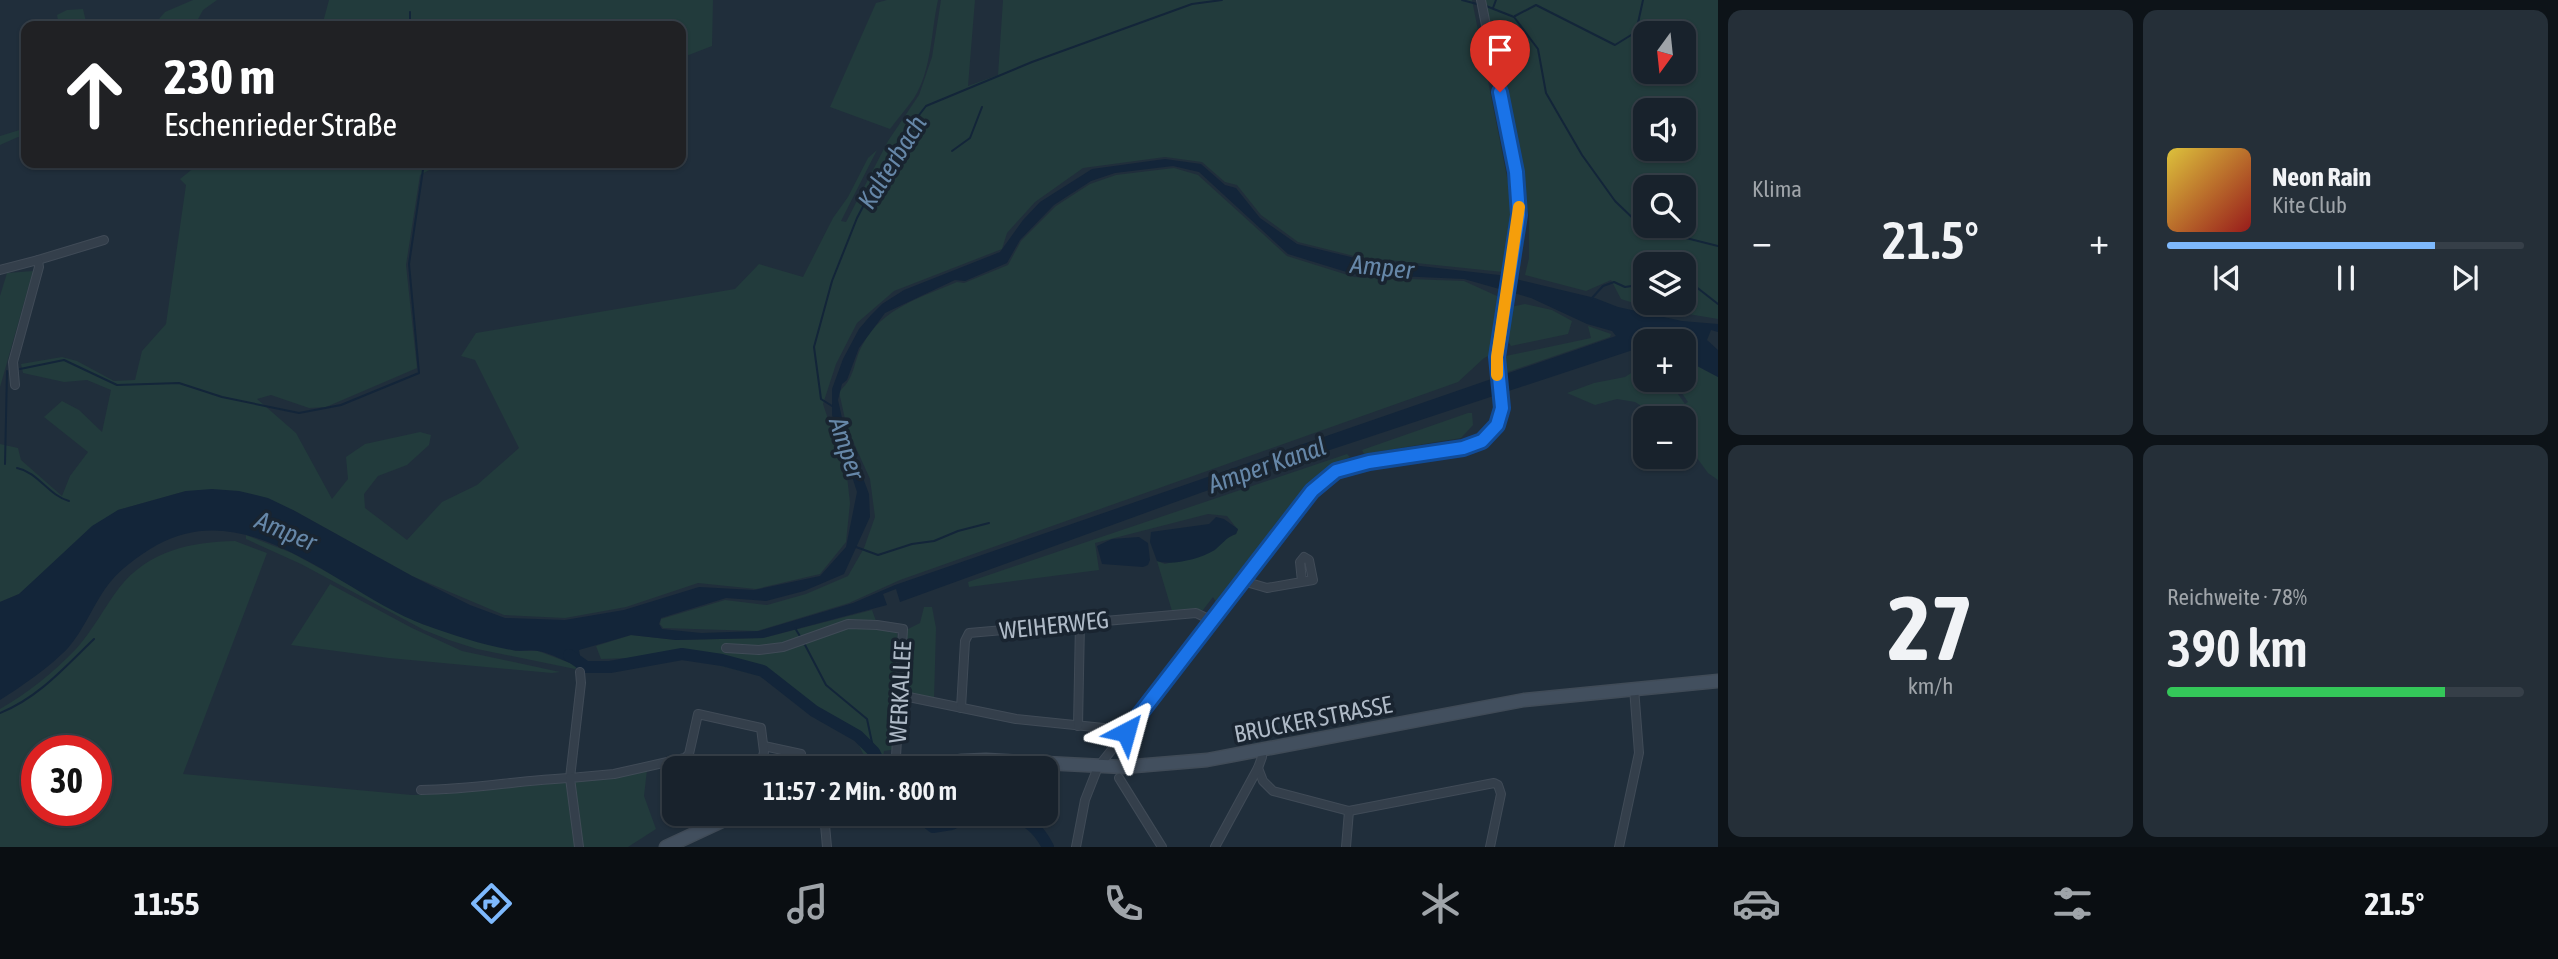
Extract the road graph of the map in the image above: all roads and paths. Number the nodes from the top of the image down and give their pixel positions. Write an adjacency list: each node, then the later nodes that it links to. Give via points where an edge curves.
1 (1481, 0): 6 (street, via 1519,192 1497,357 1502,408 1497,425 1482,441 1463,448 1336,471 1312,491)
2 (104, 240): 3 (street)
3 (38, 260): 4 (street); 5 (street, via 13,362)
4 (0, 270)
5 (15, 385)
6 (1243, 580): 7 (street, via 1267,588); 8 (street)
7 (1302, 582)
8 (1213, 621): 9 (street, WEIHERWEG, via 1196,613); 17 (street)
9 (1080, 622): 15 (street, WEIHERWEG, via 970,633 965,641); 16 (street)
10 (726, 648): 14 (street, WERKALLEE, via 783,647 848,624 903,629)
11 (580, 672): 26 (street)
12 (1718, 681): 13 (main road, BRUCKER STRASSE)
13 (1634, 688): 19 (main road, BRUCKER STRASSE, via 1524,700); 40 (street, via 1639,753)
14 (899, 695): 15 (street); 22 (street, WERKALLEE)
15 (961, 708): 16 (street)
16 (1078, 726): 17 (street)
17 (1126, 732): 24 (street)
18 (764, 746): 20 (street); 21 (street); 26 (street, via 763,732 757,726 698,714 685,758 614,774)
19 (1262, 751): 24 (main road, BRUCKER STRASSE, via 1196,761); 25 (street)
20 (802, 754)
21 (762, 756)
22 (897, 756)
23 (1058, 765): 24 (main road, BRUCKER STRASSE)
24 (1097, 767): 35 (street)
25 (1258, 768): 29 (street, via 1273,791); 37 (street)
26 (570, 778): 28 (street); 32 (street)
27 (1119, 778): 36 (street)
28 (421, 790)
29 (1349, 811): 38 (street); 39 (street, via 1494,783 1501,794)
30 (711, 826): 33 (main road)
31 (825, 826): 34 (street)
32 (579, 847)
33 (666, 847)
34 (827, 847)
35 (1076, 847)
36 (1162, 847)
37 (1215, 847)
38 (1346, 847)
39 (1490, 847)
40 (1619, 847)

